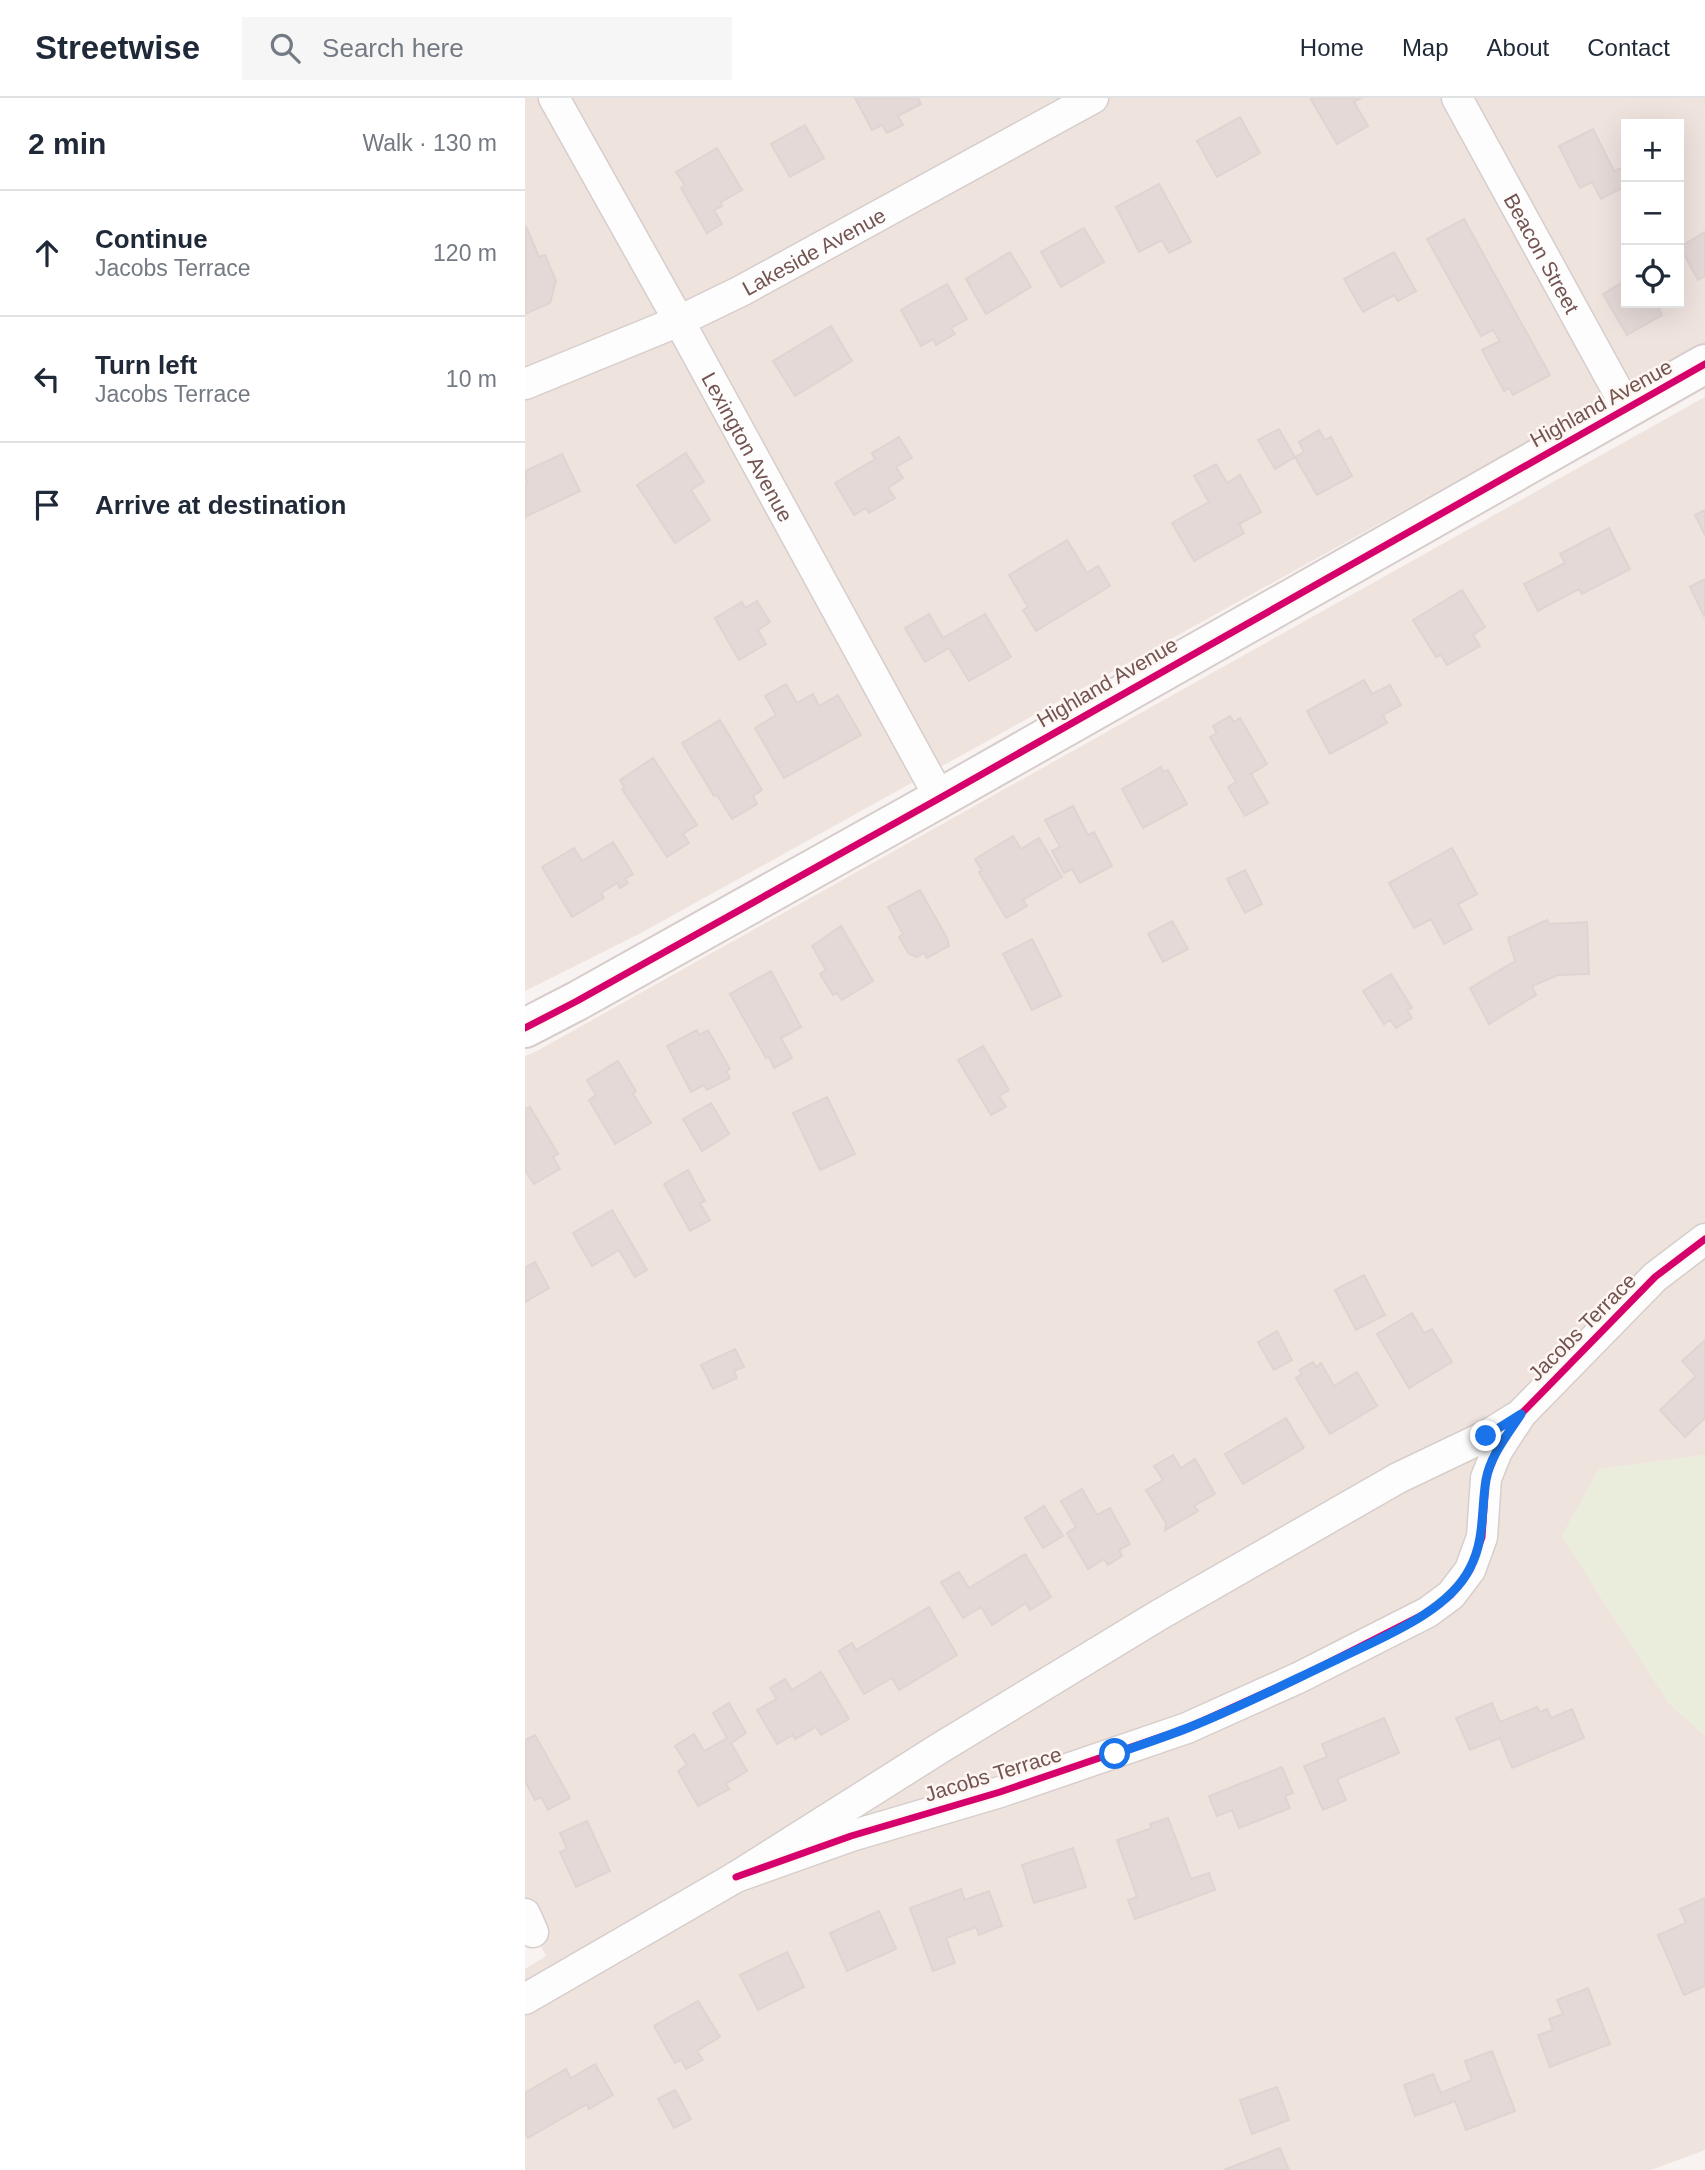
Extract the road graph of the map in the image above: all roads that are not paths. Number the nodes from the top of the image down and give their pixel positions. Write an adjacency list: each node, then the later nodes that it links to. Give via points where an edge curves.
1 (554, 98): 4 (street, Lexington Avenue)
2 (1093, 98): 4 (street, Lakeside Avenue)
3 (1457, 98): 7 (street, Beacon Street)
4 (679, 321): 6 (street, Lakeside Avenue); 8 (street, Lexington Avenue)
5 (1705, 364): 7 (street, Highland Avenue)
6 (525, 384)
7 (1627, 408): 8 (street, Highland Avenue)
8 (940, 798): 9 (street, Highland Avenue)
9 (525, 1028)
10 (1705, 1239): 11 (street, Jacobs Terrace, via 1655,1277)
11 (1521, 1414): 12 (street, Jacobs Terrace, via 1159,1615); 12 (street, Jacobs Terrace, via 1486,1478 1482,1537 1470,1570 1451,1595 1427,1612 1287,1684 1187,1728)
12 (736, 1877): 13 (street, Jacobs Terrace)
13 (525, 1999)

